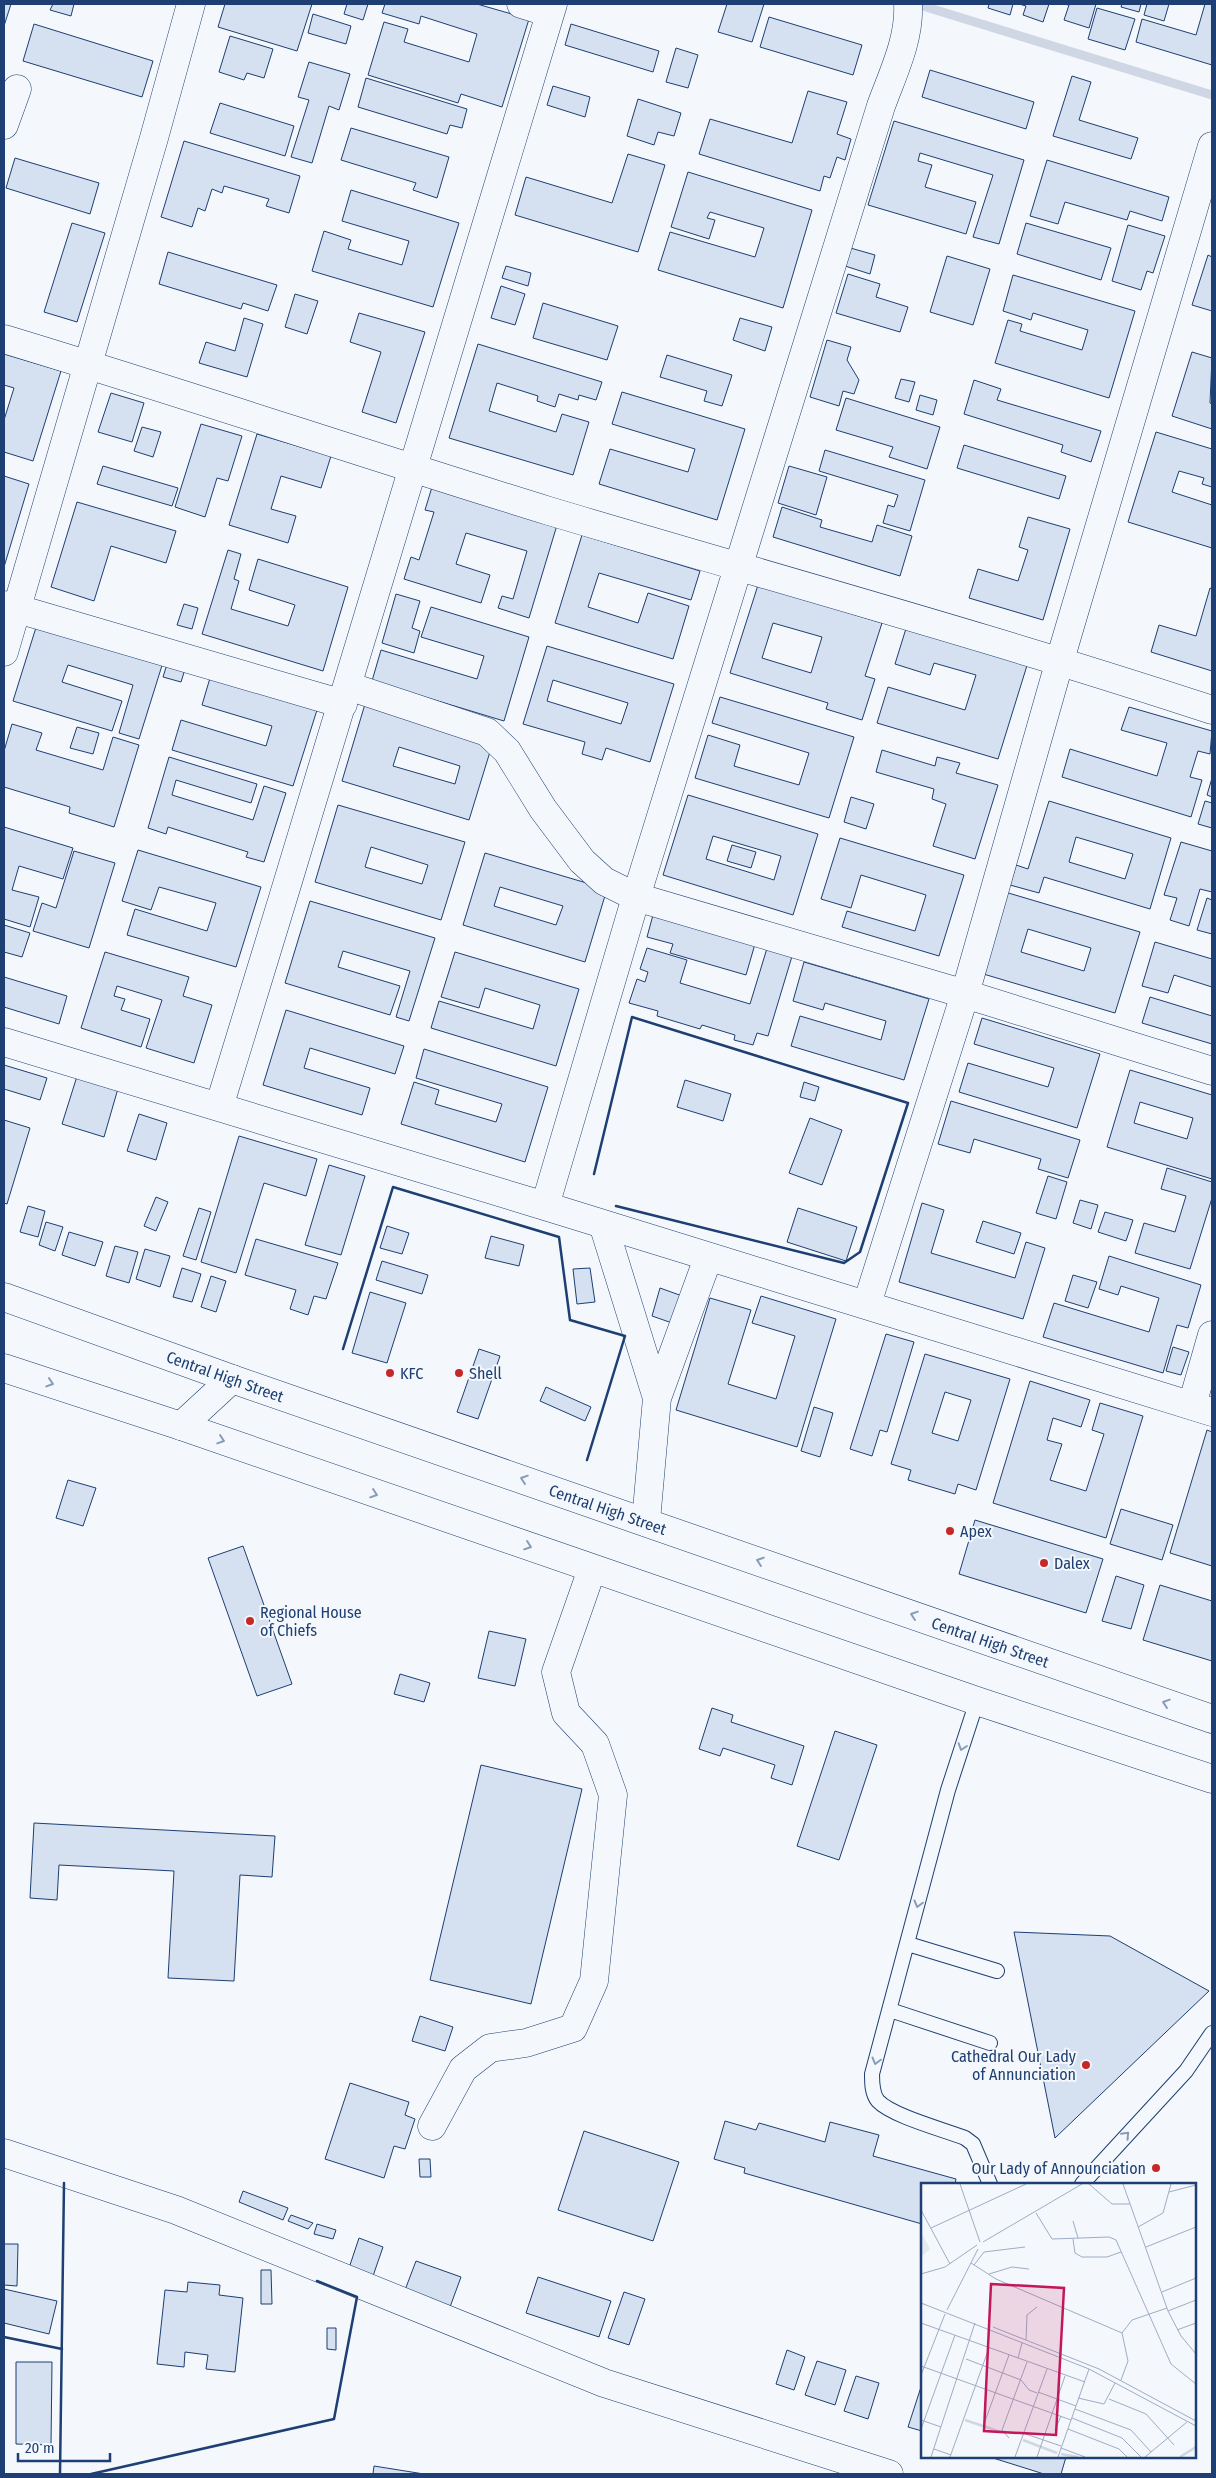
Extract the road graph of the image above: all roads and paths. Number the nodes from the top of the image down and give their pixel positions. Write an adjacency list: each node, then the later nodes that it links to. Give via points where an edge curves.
1 (191, 4): 9 (main road)
2 (521, 4): 4 (main road)
3 (908, 4): 11 (main road, via 903,45 880,106)
4 (552, 8): 10 (main road)
5 (16, 89): 6 (main road)
6 (4, 126)
7 (1212, 146): 14 (main road)
8 (4, 340): 9 (main road)
9 (88, 365): 10 (main road); 12 (main road)
10 (412, 469): 11 (main road); 15 (main road)
11 (737, 566): 14 (main road); 17 (main road)
12 (10, 607): 13 (main road); 15 (main road)
13 (4, 652)
14 (1060, 660): 16 (main road); 18 (main road)
15 (346, 695): 17 (main road, via 487,732 507,751 543,809 582,861 604,880); 21 (main road)
16 (1212, 710)
17 (636, 897): 18 (main road); 22 (main road)
18 (965, 994): 20 (main road); 26 (main road)
19 (4, 1042): 21 (main road)
20 (1212, 1071)
21 (219, 1107): 22 (main road)
22 (545, 1206): 23 (main road)
23 (603, 1224): 24 (main road); 30 (main road)
24 (708, 1258): 26 (main road); 30 (main road)
25 (4, 1297): 29 (main road, Central High Street)
26 (867, 1304): 31 (main road)
27 (1212, 1335): 31 (main road)
28 (4, 1368): 32 (main road, one-way to 32)
29 (232, 1379): 32 (main road); 33 (main road, Central High Street, one-way to 29)
30 (657, 1398): 33 (main road)
31 (1202, 1409)
32 (181, 1426): 34 (main road, one-way to 34)
33 (646, 1521): 36 (main road, Central High Street, one-way to 33)
34 (592, 1569): 35 (main road); 43 (main road, via 556,1672 566,1713 595,1744 613,1795 594,1981 573,2028 526,2042 490,2048 463,2069)
35 (977, 1701): 37 (main road); 38 (lane, one-way to 38, via 948,1790)
36 (1212, 1719)
37 (1212, 1779)
38 (908, 1944): 39 (lane); 40 (lane)
39 (996, 1972)
40 (890, 2010): 42 (lane); 45 (lane, one-way to 45, via 872,2074 872,2088 878,2101 899,2113 965,2138 973,2144)
41 (1212, 2033): 46 (lane, one-way to 41, via 1186,2071)
42 (990, 2043)
43 (432, 2126)
44 (4, 2153): 47 (main road, via 176,2210 604,2383)
45 (990, 2183)
46 (1083, 2183)
47 (889, 2474)

